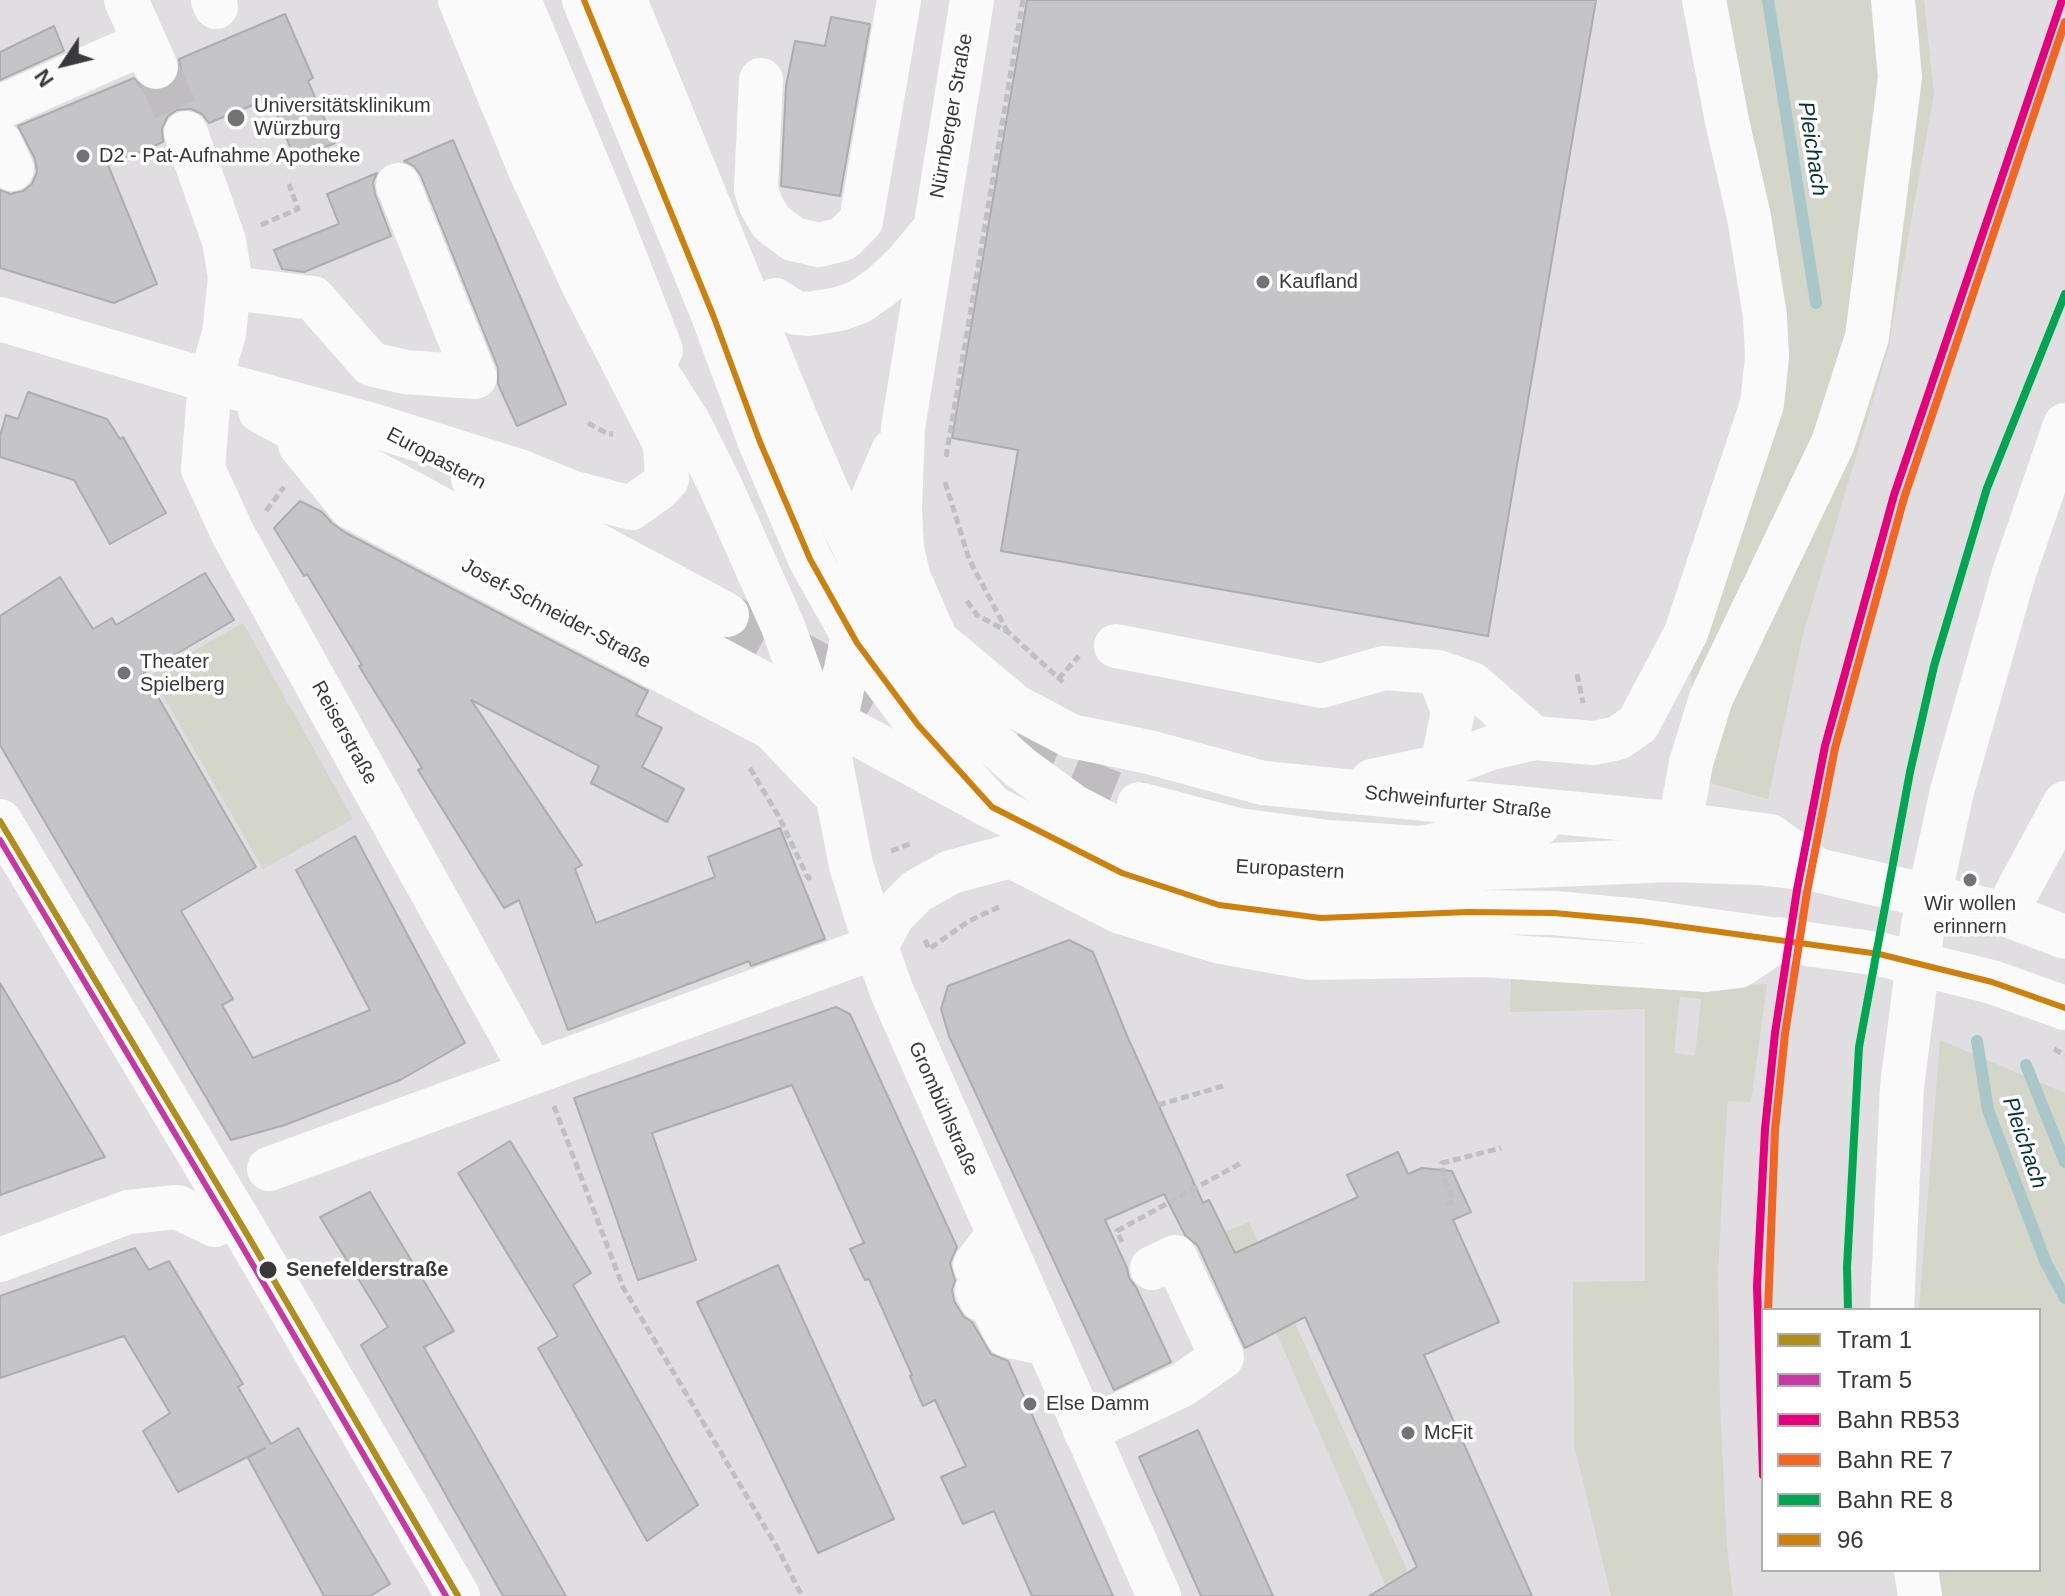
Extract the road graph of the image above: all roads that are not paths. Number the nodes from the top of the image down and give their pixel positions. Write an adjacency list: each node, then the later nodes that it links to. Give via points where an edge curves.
1 (126, 0): 13 (street, via 150,56)
2 (460, 0): 25 (street, Europastern, via 576,268)
3 (488, 0): 25 (street, Europastern)
4 (519, 0): 25 (street, Europastern, via 603,201)
5 (625, 0): 42 (street, Europastern, via 796,419 891,622 944,700 1021,768 1073,806 1134,838 1226,867 1324,875)
6 (650, 0): 18 (street)
7 (899, 0): 12 (street, via 861,221 843,239 819,245 793,239 771,222 761,205 756,189)
8 (972, 0): 16 (street, Nürnberger Straße)
9 (1704, 0): 32 (street, via 1765,316 1762,404 1686,633 1638,724 1618,738 1594,743)
10 (1893, 0): 42 (street, via 1900,77 1867,337 1833,443 1711,698)
11 (576, 10): 39 (street, Europastern, via 713,315 810,559 857,643 918,725)
12 (761, 80)
13 (0, 107)
14 (186, 133): 17 (street, Reiserstraße, via 224,241)
15 (398, 185): 17 (street, via 475,377 371,364 313,298)
16 (932, 232): 18 (street, via 882,286 859,302 809,314 796,313); 24 (street, Nürnberger Straße)
17 (230, 288): 20 (street, Reiserstraße)
18 (775, 300): 28 (street, via 845,494)
19 (0, 319): 20 (street, Josef-Schneider-Straße)
20 (210, 381): 21 (street, Josef-Schneider-Straße); 22 (street, Josef-Schneider-Straße); 49 (street, Reiserstraße, via 203,469 233,534)
21 (283, 425): 26 (street, Josef-Schneider-Straße); 36 (street, Josef-Schneider-Straße, via 351,507 772,728)
22 (372, 425): 25 (street, Europastern, via 631,508 667,479); 29 (street, Europastern)
23 (2065, 425): 55 (street, via 2014,573 1952,791 1923,925 1902,1086)
24 (903, 428): 27 (street, Nürnberger Straße, via 900,508); 28 (street, Nürnberger Straße, via 860,528)
25 (677, 434): 33 (street, Europastern, via 719,483 782,624)
26 (373, 474): 39 (street, Europastern)
27 (909, 578): 35 (street, Schweinfurter Straße, via 936,640 1016,707 1071,736 1263,783)
28 (861, 598): 33 (street, Grombühlstraße)
29 (727, 615)
30 (1116, 646): 31 (street, via 1321,686 1384,668)
31 (1438, 672): 32 (street, via 1472,684); 34 (street, via 1453,711)
32 (1534, 738): 34 (street)
33 (829, 753): 36 (street, Grombühlstraße)
34 (1442, 766): 35 (street)
35 (1339, 791): 40 (street, Schweinfurter Straße)
36 (837, 796): 47 (street, Grombühlstraße)
37 (2065, 803): 44 (street)
38 (1139, 804): 40 (street, Europastern, via 1238,830 1419,848)
39 (992, 807): 46 (street, Europastern, via 1122,873 1219,905 1321,918 1554,913)
40 (1586, 816): 42 (street, Schweinfurter Straße)
41 (0, 821): 60 (street)
42 (1675, 842): 44 (street, Europastern)
43 (0, 859): 51 (street)
44 (2005, 914): 45 (street)
45 (2065, 937)
46 (1779, 939): 47 (street, via 1739,966 1707,970 1483,955 1310,958 1217,941 1120,912 1011,856 951,872 917,891 893,915); 48 (street, via 1893,958 1992,982)
47 (876, 947): 49 (street); 52 (street, Grombühlstraße)
48 (2065, 1008)
49 (542, 1087): 50 (street)
50 (269, 1169)
51 (215, 1225): 54 (street, via 177,1207 128,1212); 59 (street)
52 (998, 1235): 56 (street, Grombühlstraße); 56 (street, via 975,1265 983,1282 979,1295 990,1301 1007,1335)
53 (1139, 1259): 57 (street, via 1175,1257 1222,1357 1182,1385)
54 (0, 1260)
55 (1892, 1308)
56 (1046, 1344): 57 (street, Grombühlstraße)
57 (1085, 1431): 61 (street, Grombühlstraße)
58 (1916, 1572): 62 (street)
59 (437, 1596)
60 (458, 1596)
61 (1159, 1596)
62 (1920, 1596)

